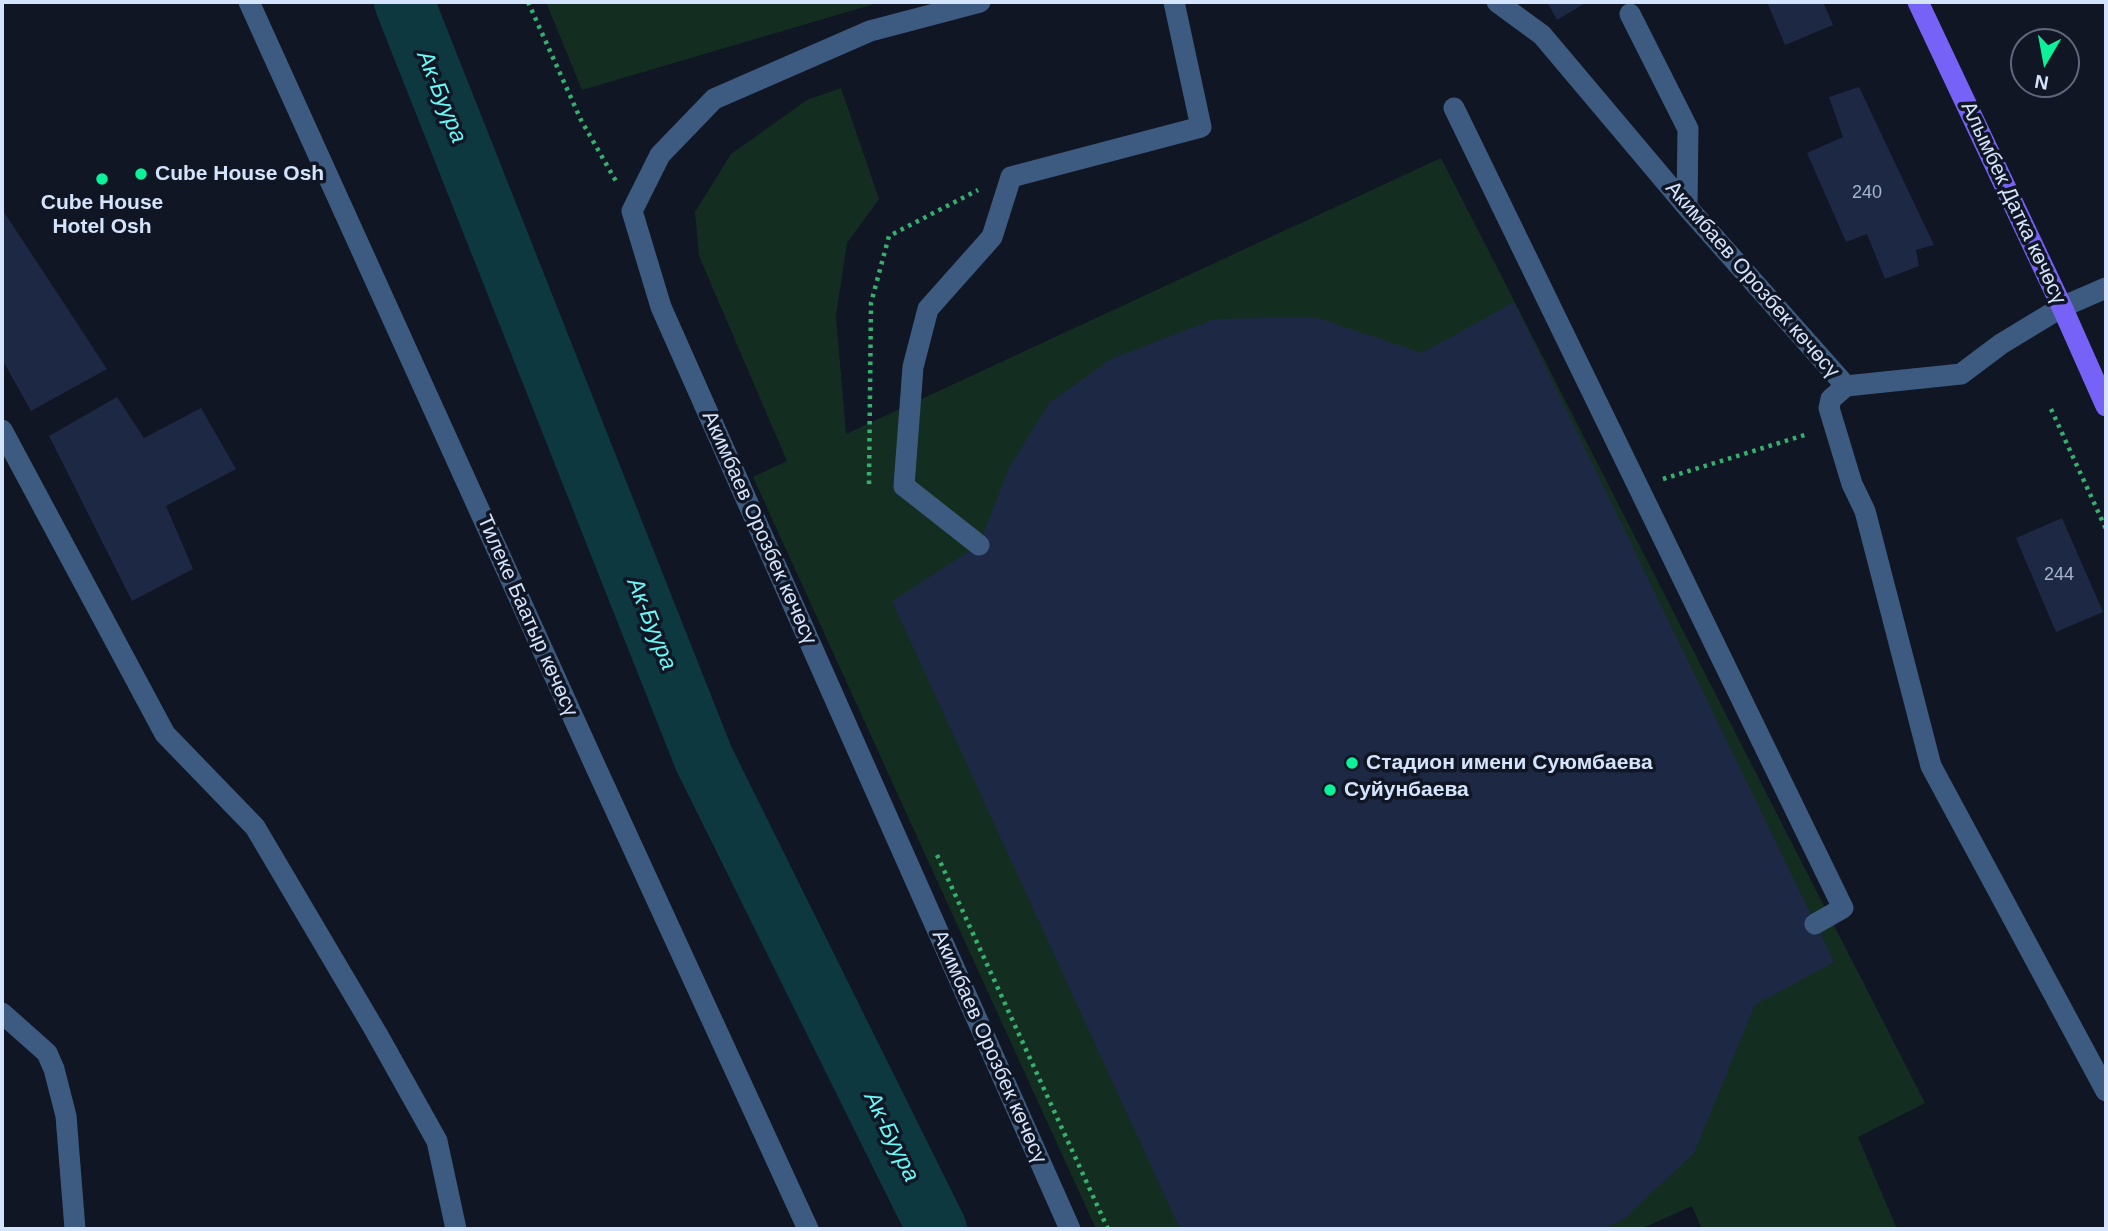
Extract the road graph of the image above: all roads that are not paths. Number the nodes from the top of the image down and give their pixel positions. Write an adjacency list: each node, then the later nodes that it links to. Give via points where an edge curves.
1 (249, 2): 20 (street, Тилеке Баатыр көчөсү)
2 (980, 2): 21 (street, Акимбаев Орозбек көчөсү, via 870,31 713,99 660,155 632,211 661,307)
3 (1174, 2): 14 (street, via 1201,127 1012,177 992,237 928,309 913,368 904,486)
4 (1497, 2): 8 (street, Акимбаев Орозбек көчөсү, via 1542,35)
5 (1918, 2): 10 (main road, Алымбек Датка көчөсү)
6 (1630, 14): 8 (street, via 1688,129)
7 (1454, 108): 15 (street, via 1843,908)
8 (1687, 207): 11 (street, Акимбаев Орозбек көчөсү)
9 (2106, 288): 10 (street, Акимбаев Орозбек көчөсү)
10 (2062, 307): 11 (street, Акимбаев Орозбек көчөсү, via 1961,374); 12 (main road, Алымбек Датка көчөсү)
11 (1846, 386): 17 (street, via 1830,399 1829,408 1865,511 1931,766)
12 (2106, 406)
13 (2, 430): 19 (street, via 165,734 255,827 376,1032 437,1141)
14 (979, 545)
15 (1815, 924)
16 (2, 1013): 18 (street, via 47,1054 54,1069 66,1116)
17 (2106, 1091)
18 (75, 1229)
19 (456, 1229)
20 (808, 1229)
21 (1070, 1229)

